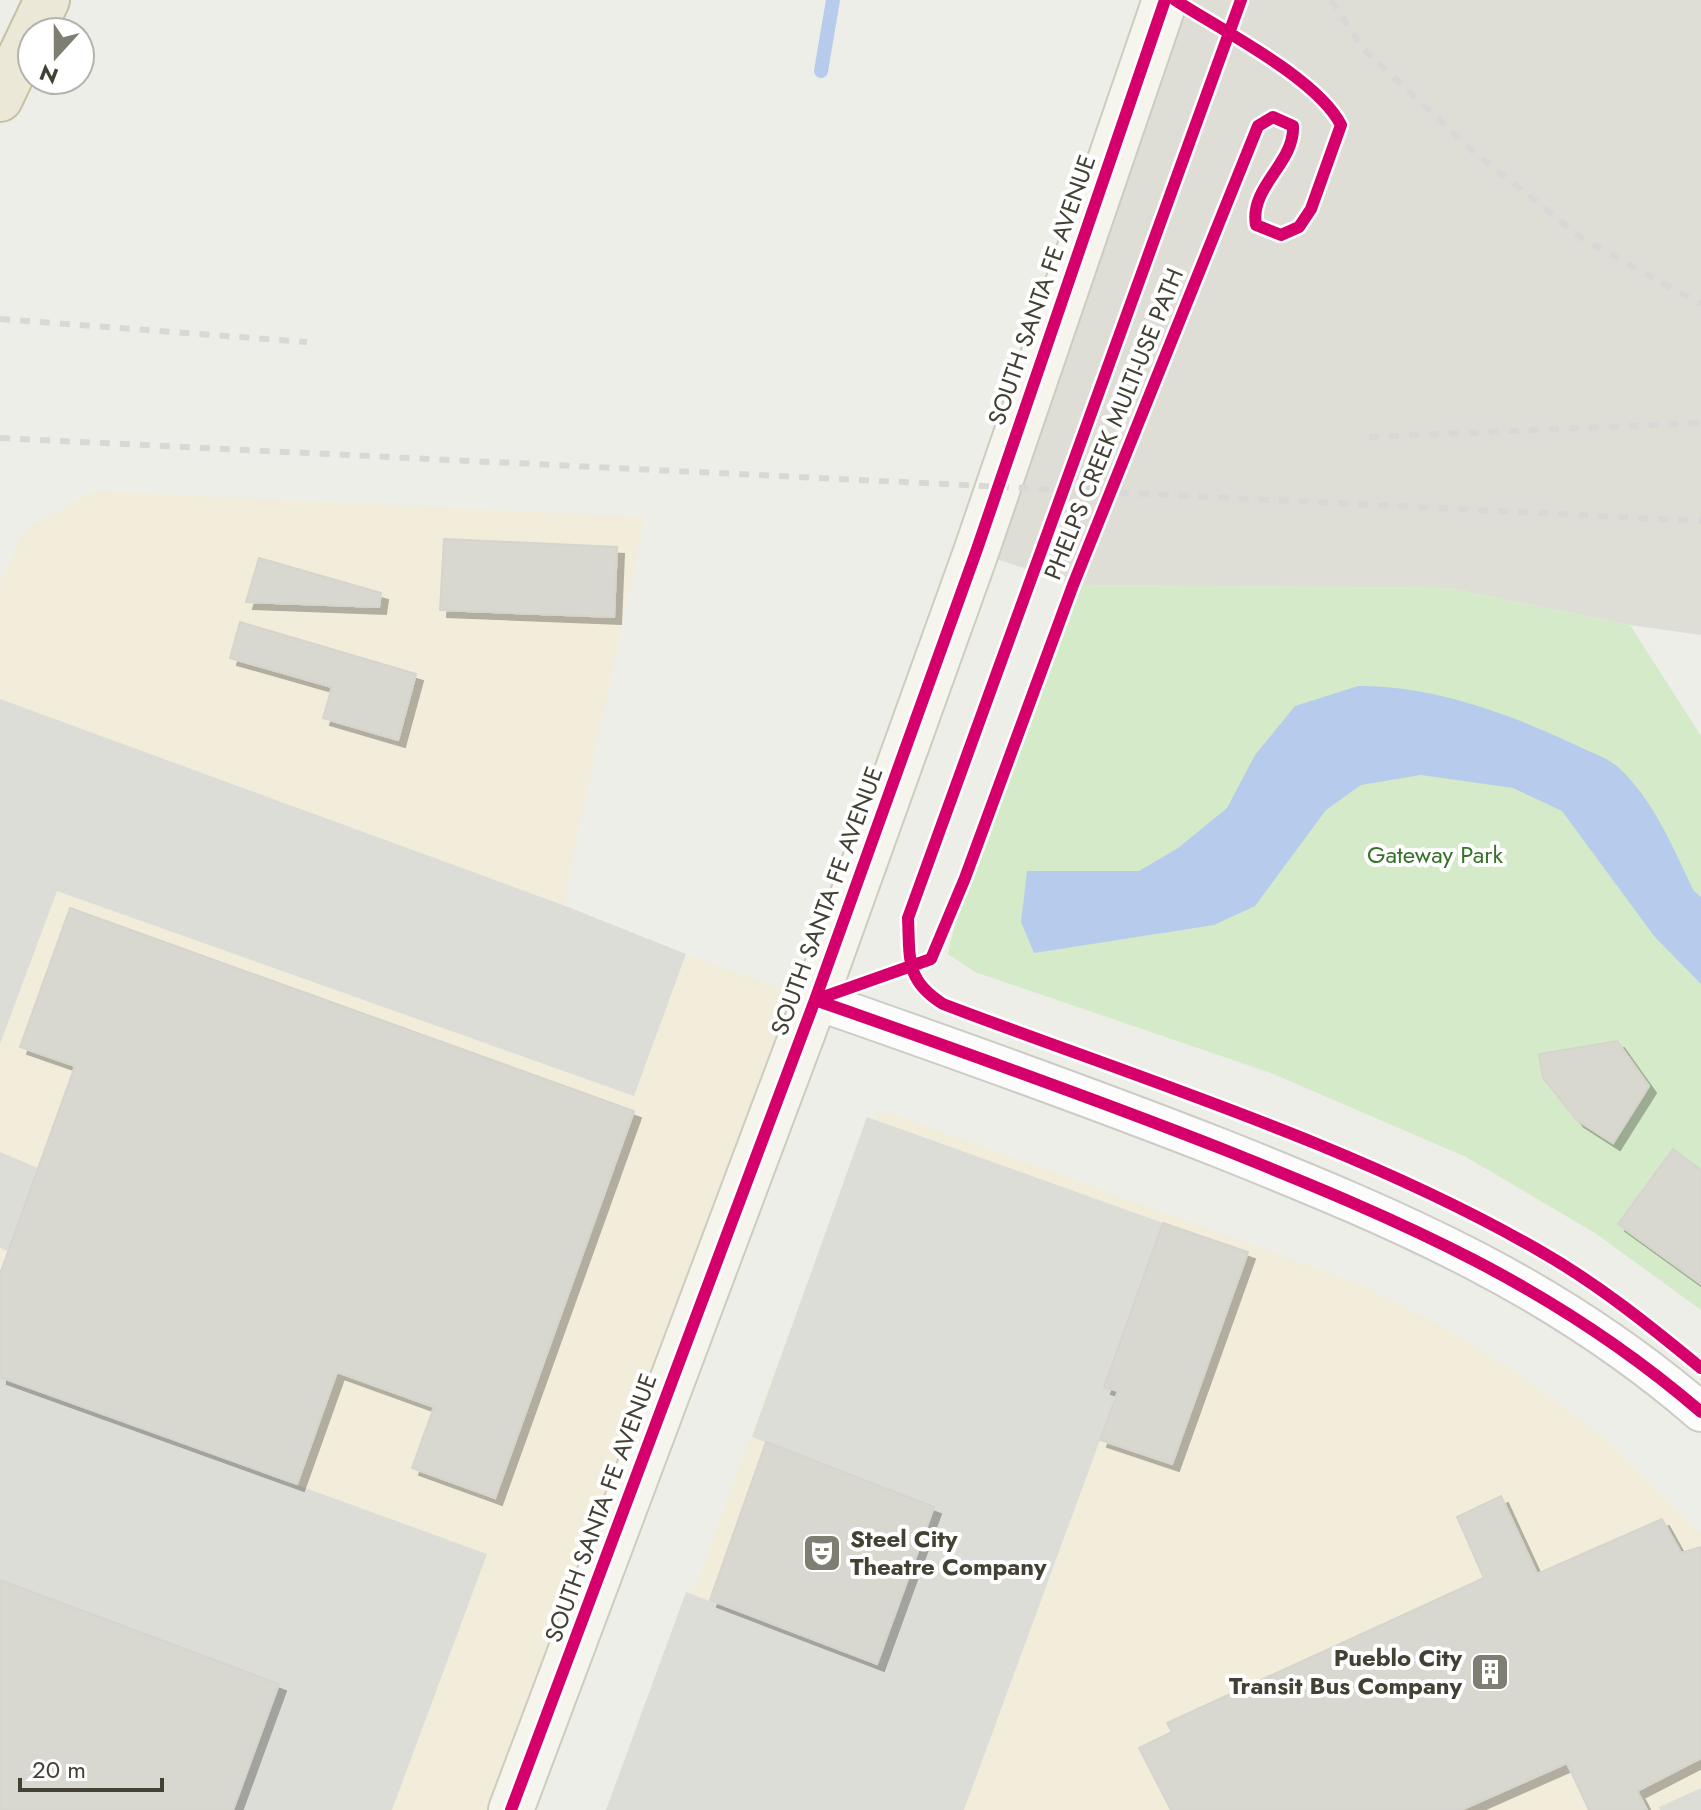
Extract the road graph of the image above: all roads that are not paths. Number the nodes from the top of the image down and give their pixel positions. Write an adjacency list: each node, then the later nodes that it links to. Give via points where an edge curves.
1 (47, 0): 3 (highway)
2 (1165, 0): 4 (main road, SOUTH SANTA FE AVENUE)
3 (0, 99)
4 (815, 1000): 5 (street, via 1094,1098 1452,1246 1554,1302); 6 (main road, SOUTH SANTA FE AVENUE)
5 (1701, 1412)
6 (511, 1810)

